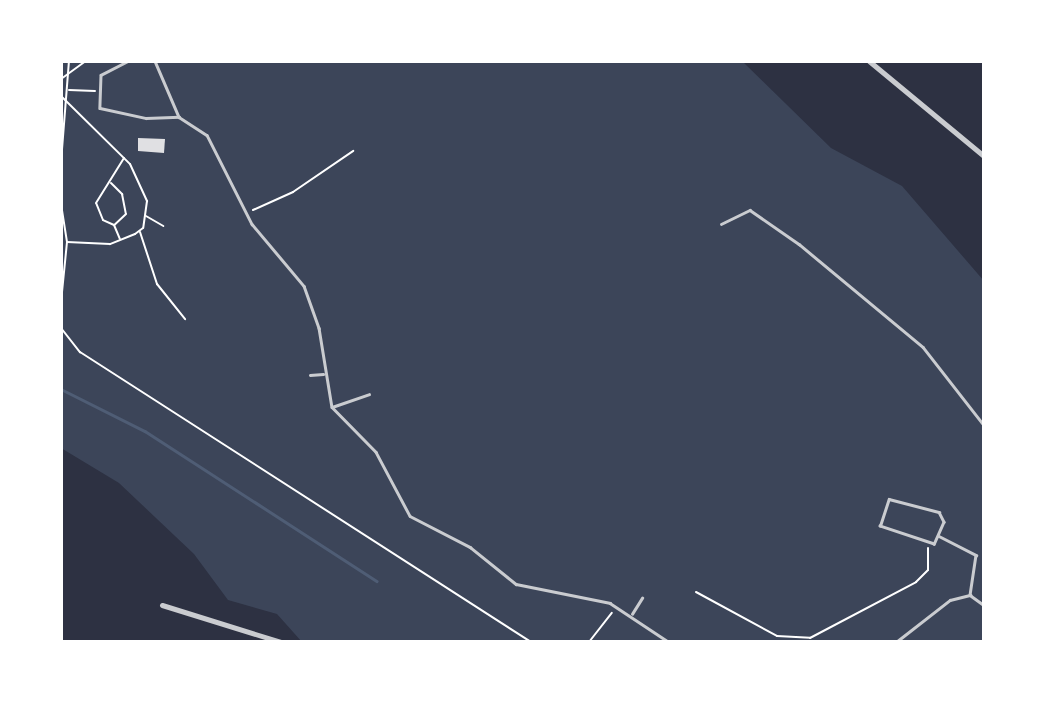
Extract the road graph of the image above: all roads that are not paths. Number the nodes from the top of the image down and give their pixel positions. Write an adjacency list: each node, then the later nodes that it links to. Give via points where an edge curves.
1 (130, 61): 4 (lane, via 106,69 96,91 98,105 110,113)
2 (155, 61): 4 (lane)
3 (869, 61): 5 (street)
4 (179, 117): 7 (lane, via 213,144 246,214 304,286 319,328)
5 (984, 156)
6 (720, 224): 11 (lane, via 750,210 799,244 923,347)
7 (323, 374): 8 (lane); 10 (lane)
8 (310, 375)
9 (369, 394): 10 (lane)
10 (332, 407): 17 (lane, via 376,452 399,503 421,525 470,547 526,589 616,606)
11 (984, 425)
12 (939, 536): 12 (lane, via 939,512 889,499 880,526 928,542); 13 (lane, via 976,555)
13 (970, 595): 16 (lane); 20 (lane, via 950,600)
14 (642, 598): 17 (lane)
15 (162, 604): 18 (street)
16 (984, 605)
17 (632, 614): 19 (lane)
18 (281, 642)
19 (669, 642)
20 (895, 642)

